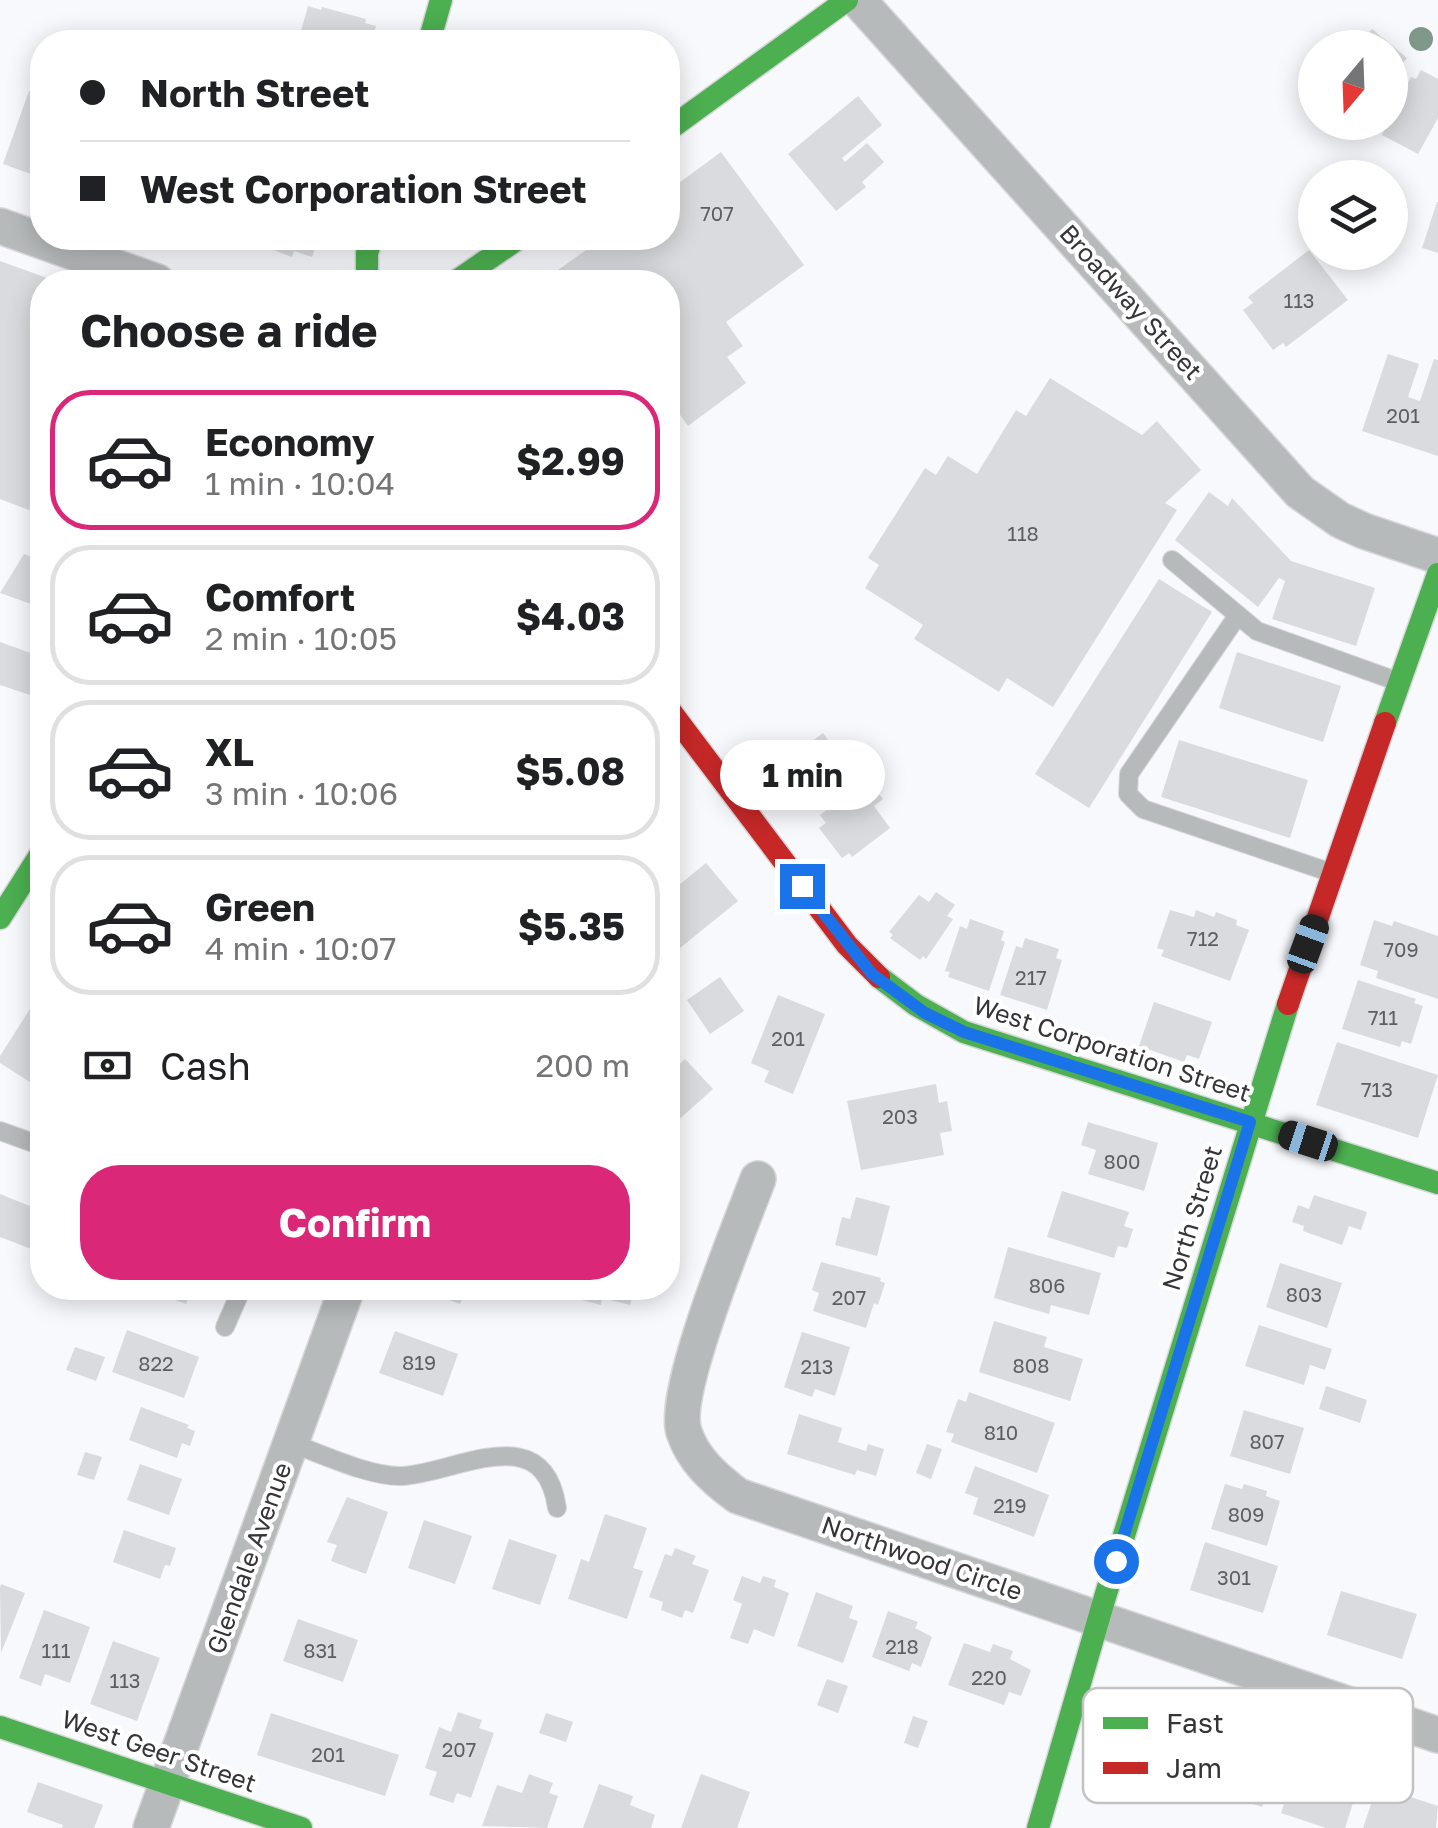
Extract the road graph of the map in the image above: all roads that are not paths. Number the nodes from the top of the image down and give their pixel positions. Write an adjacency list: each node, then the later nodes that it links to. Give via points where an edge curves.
1 (442, 0): 4 (street)
2 (847, 0): 5 (street)
3 (858, 0): 12 (street, Broadway Street, via 1300,492 1340,520)
4 (433, 30)
5 (680, 121)
6 (0, 226): 7 (street)
7 (30, 237)
8 (67, 250): 10 (street)
9 (501, 250): 11 (street)
10 (123, 270)
11 (472, 270)
12 (1438, 556)
13 (1172, 560): 15 (lane)
14 (1438, 574): 16 (street, North Street)
15 (1238, 615): 16 (lane, via 1257,631); 19 (lane, via 1129,774 1128,794 1144,809)
16 (1400, 682): 19 (street, North Street)
17 (680, 724): 21 (street, West Corporation Street, via 847,945 900,996 964,1032)
18 (30, 871): 20 (street)
19 (1333, 873): 21 (street, North Street)
20 (0, 918)
21 (1250, 1122): 25 (street, West Corporation Street); 31 (street, North Street)
22 (0, 1130): 23 (lane)
23 (30, 1141)
24 (758, 1179): 31 (street, Northwood Circle, via 718,1282 684,1400 682,1428 696,1456 738,1496)
25 (1438, 1184)
26 (236, 1300): 28 (lane)
27 (343, 1300): 29 (street, Glendale Avenue)
28 (224, 1327)
29 (291, 1443): 30 (lane, via 400,1476 500,1454 522,1459 554,1487); 36 (street, Glendale Avenue)
30 (557, 1508)
31 (1099, 1618): 32 (street, Northwood Circle); 39 (street, North Street)
32 (1302, 1688)
33 (1413, 1726): 35 (street, Northwood Circle)
34 (0, 1727): 36 (street, West Geer Street)
35 (1438, 1735)
36 (167, 1783): 37 (street, Glendale Avenue); 38 (street, West Geer Street)
37 (151, 1828)
38 (301, 1828)
39 (1038, 1828)

